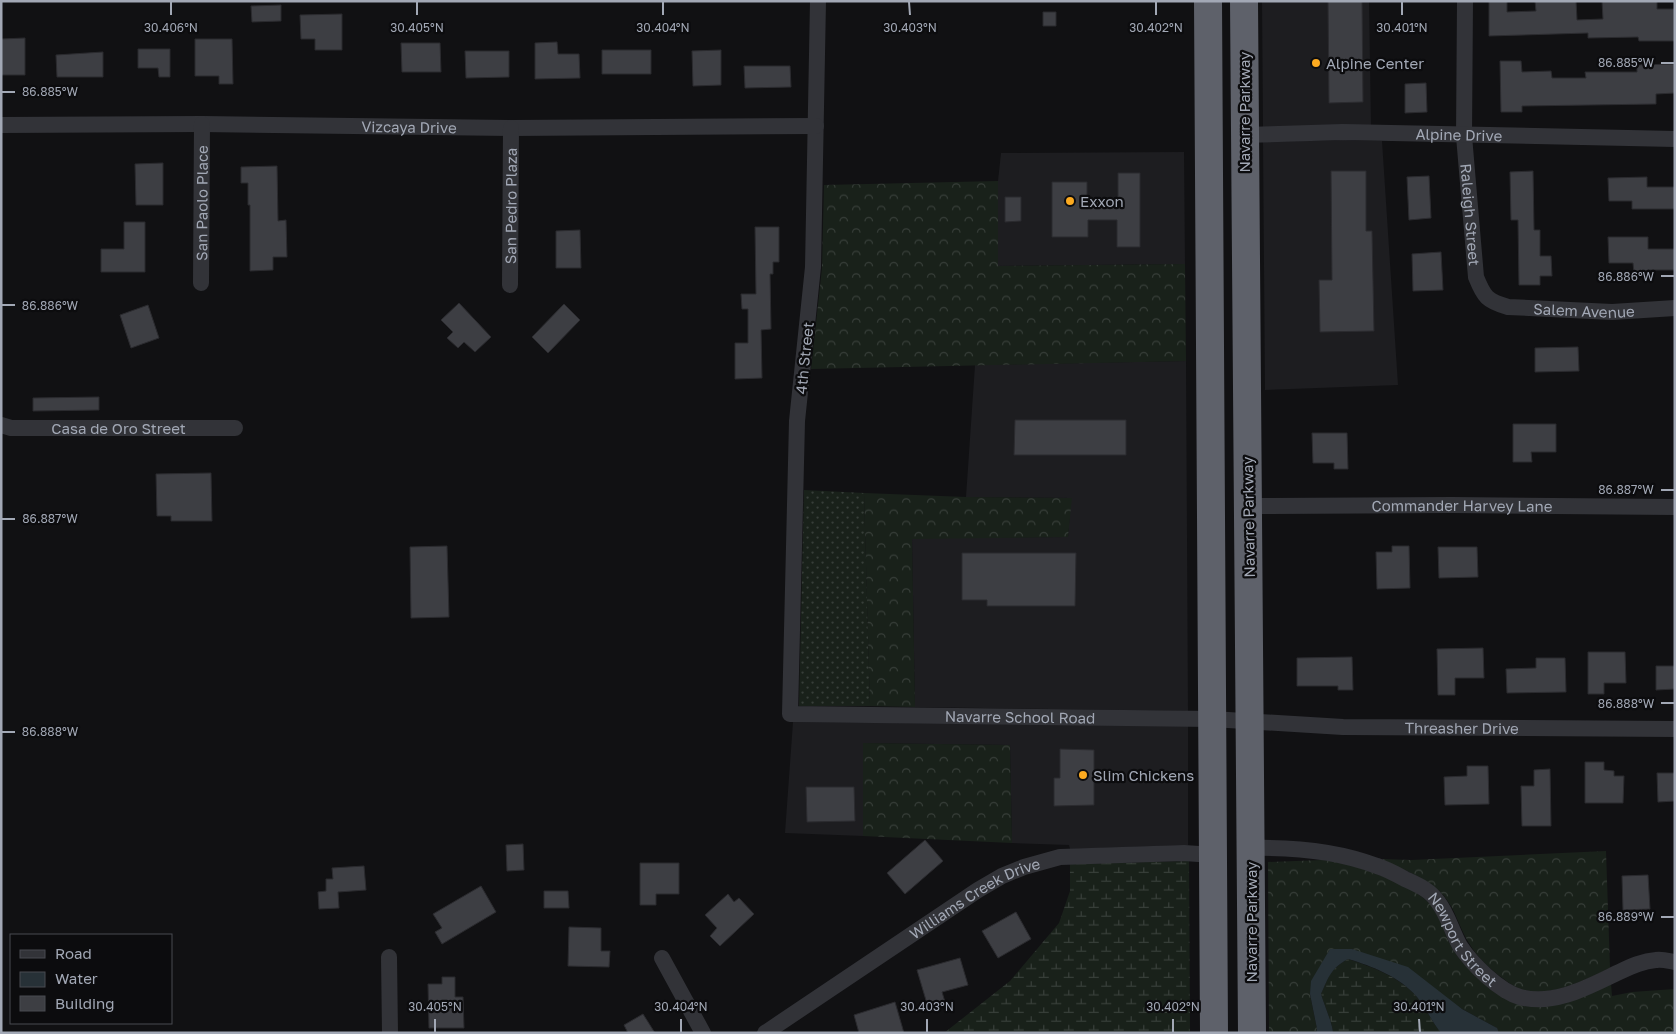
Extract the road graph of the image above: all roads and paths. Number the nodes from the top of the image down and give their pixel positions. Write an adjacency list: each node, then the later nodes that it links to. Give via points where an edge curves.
1 (818, 1): 8 (street, 4th Street)
2 (1208, 1): 13 (highway)
3 (1218, 1): 10 (highway, via 1221,115 1230,127)
4 (1244, 1): 10 (highway, Navarre Parkway)
5 (1465, 1): 11 (street, Raleigh Street)
6 (202, 124): 7 (street, Vizcaya Drive); 9 (street, Vizcaya Drive); 14 (street, San Paolo Place)
7 (1, 125)
8 (816, 126): 9 (street, Vizcaya Drive); 23 (street, 4th Street, via 813,267 797,421)
9 (511, 128): 15 (street, San Pedro Plaza)
10 (1244, 135): 11 (street, Alpine Drive, via 1343,132); 18 (highway, Navarre Parkway)
11 (1464, 136): 12 (street, Alpine Drive); 16 (street, Raleigh Street, via 1476,277)
12 (1675, 139)
13 (1209, 158): 18 (highway, via 1223,163 1233,189 1235,365); 24 (highway)
14 (201, 282)
15 (510, 285)
16 (1492, 303): 17 (street, Salem Avenue, via 1508,307 1612,312)
17 (1675, 308)
18 (1246, 390): 21 (highway, Navarre Parkway)
19 (1, 425): 20 (street, Casa de Oro Street, via 11,428)
20 (235, 428)
21 (1248, 506): 22 (street, Commander Harvey Lane); 25 (highway, Navarre Parkway)
22 (1675, 507)
23 (790, 714): 24 (street, Navarre School Road)
24 (1212, 719): 25 (street, Navarre School Road); 28 (highway)
25 (1250, 720): 26 (street, Threasher Drive, via 1343,727); 27 (highway, Navarre Parkway)
26 (1675, 730)
27 (1251, 848): 31 (street, Newport Street, via 1276,847 1332,853 1377,866 1427,890 1447,915 1460,946 1471,960 1501,987 1519,996 1536,999 1559,997 1637,964 1657,960); 36 (highway, Navarre Parkway)
28 (1214, 855): 34 (street, Williams Creek Drive, via 1184,852 1060,858 1024,867 978,890); 35 (highway)
29 (390, 957): 32 (street)
30 (662, 958): 33 (street)
31 (1675, 962)
32 (390, 1033)
33 (703, 1033)
34 (765, 1033)
35 (1214, 1033)
36 (1252, 1033)

